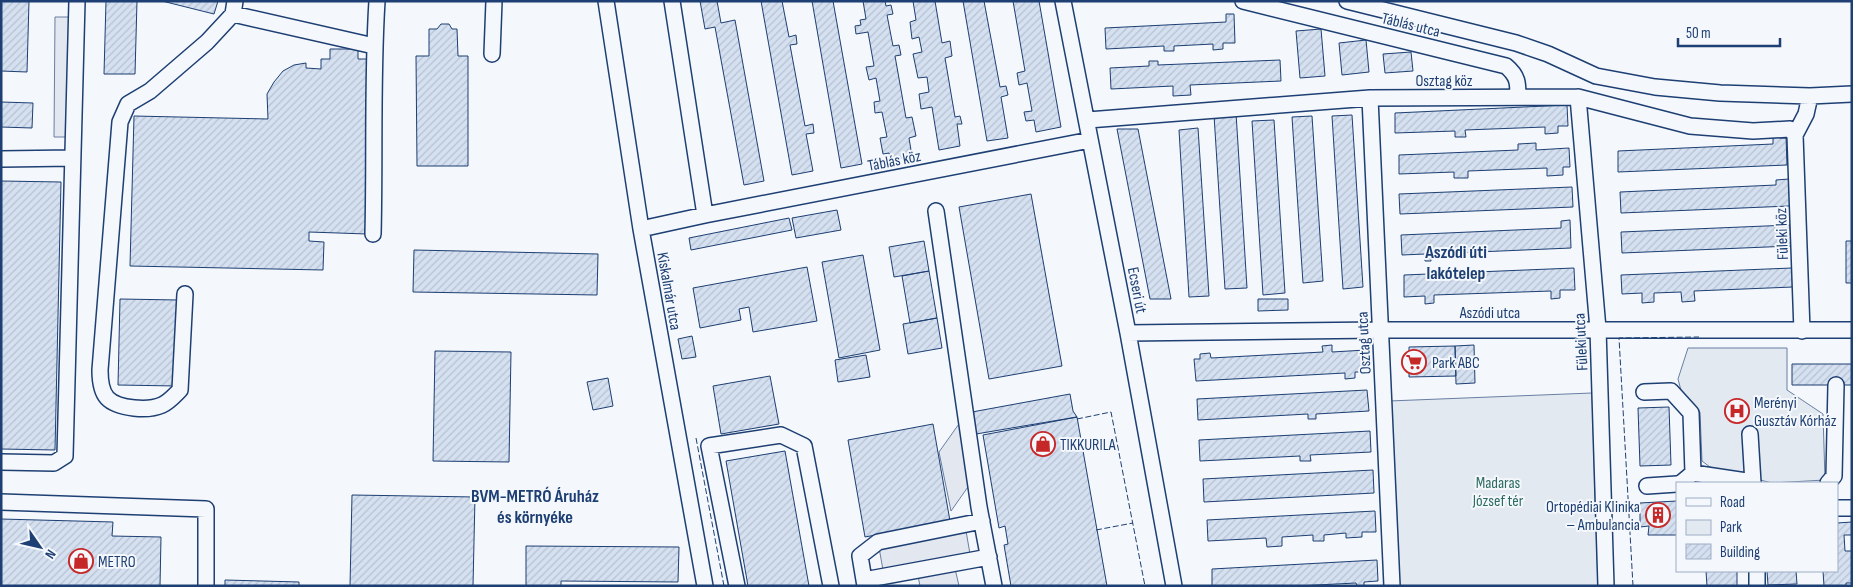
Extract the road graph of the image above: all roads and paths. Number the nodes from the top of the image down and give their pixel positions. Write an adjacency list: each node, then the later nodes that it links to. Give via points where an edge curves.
1 (77, 1): 20 (street)
2 (377, 1): 10 (street)
3 (494, 1): 11 (street)
4 (606, 1): 24 (street, Kiskalmár utca)
5 (672, 1): 23 (street)
6 (1063, 1): 17 (street, Ecseri út)
7 (1244, 1): 14 (street, Táblás utca, via 1506,66 1518,80)
8 (1347, 1): 13 (street, via 1516,43 1596,76 1655,87)
9 (234, 8): 10 (street); 26 (street, via 207,42 150,91 128,104 120,122 100,370 102,388 111,402 124,407 152,408 171,400 180,390)
10 (374, 46): 25 (street)
11 (492, 54)
12 (1852, 94): 13 (street)
13 (1810, 96): 18 (street, via 1806,114)
14 (1518, 97): 15 (street, Osztag köz); 16 (street, Osztag köz)
15 (1578, 97): 18 (street, Osztag köz, via 1690,126 1753,131 1790,129); 27 (street, Füleki utca)
16 (1370, 98): 17 (street, Osztag köz); 28 (street, Osztag utca)
17 (1088, 120): 19 (street, Ecseri út)
18 (1795, 135): 30 (street, Füleki köz)
19 (1090, 140): 23 (street, Táblás köz); 31 (street, Ecseri út)
20 (73, 158): 21 (street); 35 (street, via 65,456 54,464)
21 (1, 159)
22 (936, 211): 45 (street)
23 (705, 215): 24 (street, Táblás köz)
24 (642, 229): 50 (street, Kiskalmár utca)
25 (373, 234)
26 (185, 294)
27 (1598, 329): 28 (street, Aszódi utca); 30 (street, Aszódi utca); 56 (street, Füleki utca)
28 (1380, 330): 31 (street, Aszódi utca); 55 (street, Osztag utca)
29 (1852, 330): 30 (street, Aszódi utca)
30 (1802, 331)
31 (1128, 334): 54 (street, Ecseri út)
32 (1836, 385): 39 (street, via 1834,476)
33 (1644, 392): 36 (street, via 1671,391 1691,413)
34 (1750, 434): 38 (street)
35 (1, 462)
36 (1693, 473): 37 (street); 38 (street)
37 (1682, 482)
38 (1753, 482)
39 (1829, 482)
40 (1676, 484): 41 (street)
41 (1647, 486)
42 (1, 502): 49 (street, via 206,509)
43 (1838, 508): 44 (street)
44 (1852, 508)
45 (982, 521): 46 (street); 48 (street, via 878,542 860,556)
46 (989, 557): 48 (street); 53 (street)
47 (1756, 572): 57 (street)
48 (865, 583)
49 (206, 586)
50 (705, 586)
51 (737, 586): 52 (street, via 710,446 780,435 804,446)
52 (830, 586)
53 (994, 586)
54 (1174, 586)
55 (1392, 586)
56 (1606, 586)
57 (1757, 586)

